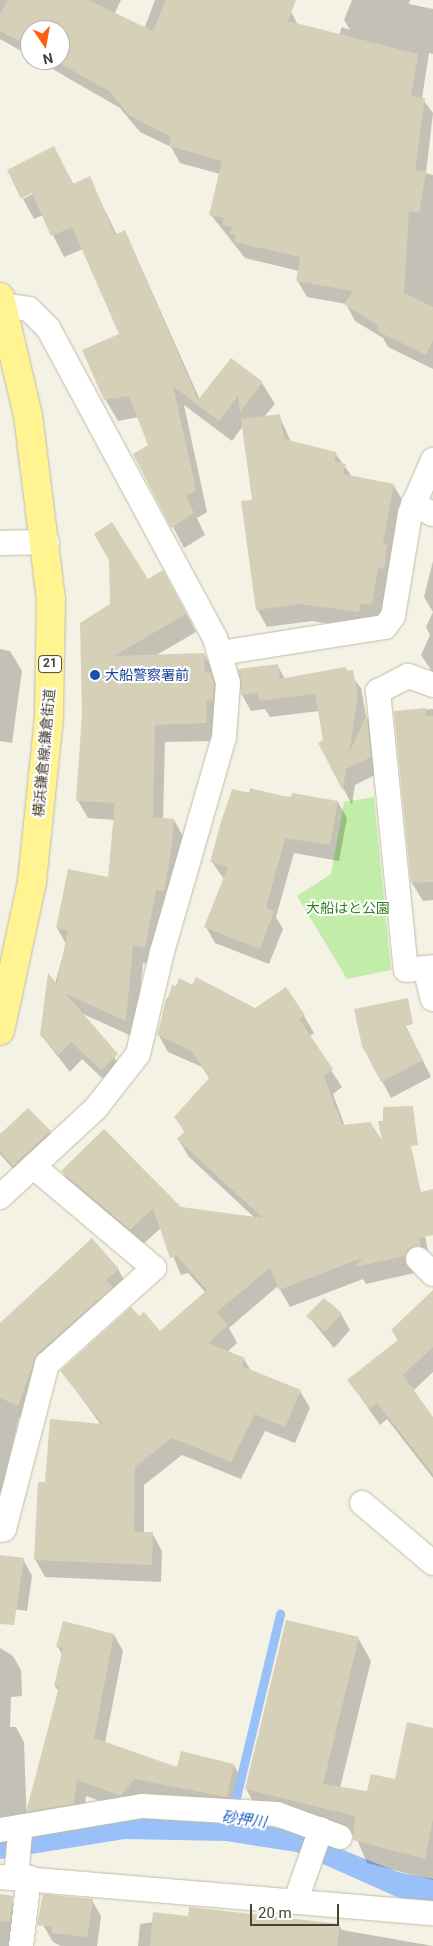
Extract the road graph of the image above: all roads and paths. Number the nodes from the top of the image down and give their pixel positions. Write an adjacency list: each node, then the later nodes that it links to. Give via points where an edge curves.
1 (1, 301): 4 (main road, 横浜鎌倉線;鎌倉街道 / 21, via 28,415); 6 (street, via 29,309 48,328 134,480)
2 (433, 460): 3 (street)
3 (423, 509): 6 (street, via 392,616 385,627)
4 (47, 542): 5 (street); 10 (main road, 横浜鎌倉線;鎌倉街道 / 21, via 52,599 49,716 32,882)
5 (0, 543)
6 (220, 653): 11 (street, via 228,683 224,737 162,952 138,1054 120,1082)
7 (433, 685): 8 (street, via 408,676 378,691 406,970)
8 (429, 967): 9 (street)
9 (432, 999)
10 (0, 1031)
11 (33, 1166): 12 (street); 14 (street, via 154,1268 47,1364 4,1529)
12 (0, 1197)
13 (362, 1503): 15 (street)
14 (0, 1530)
15 (433, 1563)
16 (9, 1830): 17 (street); 18 (street, via 142,1806 277,1814 327,1832 308,1866)
17 (15, 1877): 18 (street); 20 (street)
18 (296, 1900): 19 (street)
19 (433, 1913)
20 (21, 1946)

